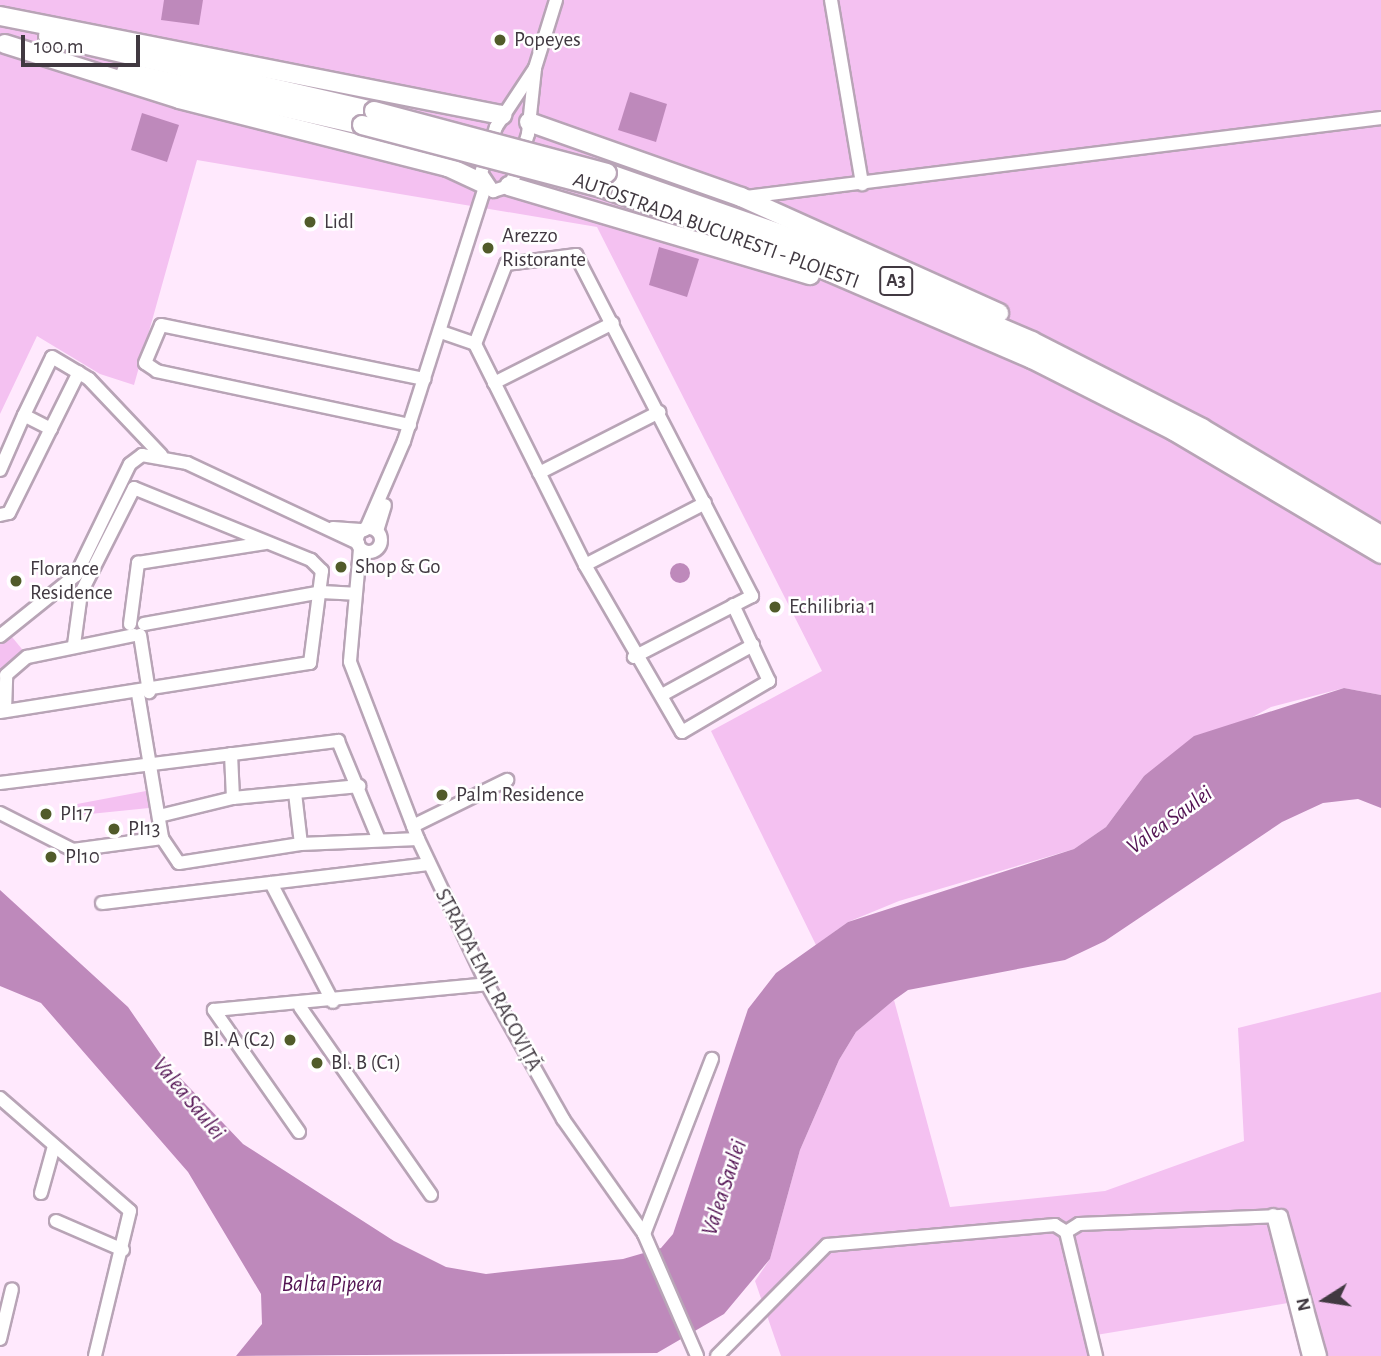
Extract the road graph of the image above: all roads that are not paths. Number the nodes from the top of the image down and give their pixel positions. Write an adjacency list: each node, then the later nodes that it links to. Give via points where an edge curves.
1 (556, 0): 6 (street)
2 (831, 0): 12 (street)
3 (0, 16): 7 (highway)
4 (0, 25): 8 (highway, AUTOSTRADA BUCURESTI - PLOIESTI / A3)
5 (2, 43): 8 (highway, AUTOSTRADA BUCURESTI - PLOIESTI / A3); 13 (highway, via 195,103 449,167)
6 (535, 68): 7 (street); 10 (street)
7 (505, 113): 10 (street); 13 (street)
8 (368, 118): 11 (highway, AUTOSTRADA BUCURESTI - PLOIESTI / A3, bridge)
9 (1381, 118): 12 (street)
10 (528, 120): 13 (street); 14 (highway)
11 (604, 180): 18 (highway, AUTOSTRADA BUCURESTI - PLOIESTI / A3); 23 (highway, AUTOSTRADA BUCURESTI - PLOIESTI / A3, via 920,291)
12 (862, 184): 14 (street)
13 (494, 187): 16 (street, STRADA EMIL RACOVIȚĂ); 18 (highway, via 751,254)
14 (741, 197): 23 (highway, via 1050,339)
15 (613, 323): 17 (street, via 576,255 506,264); 21 (street); 22 (street)
16 (441, 332): 17 (street); 20 (street, STRADA EMIL RACOVIȚĂ)
17 (473, 343): 21 (street)
18 (1032, 359): 37 (highway, AUTOSTRADA BUCURESTI - PLOIESTI / A3, via 1209,451)
19 (79, 372): 24 (street, via 52,357); 26 (street); 27 (street)
20 (425, 379): 25 (street, STRADA EMIL RACOVIȚĂ); 25 (street, via 161,325 145,363 157,371)
21 (494, 383): 29 (street)
22 (659, 412): 29 (street); 30 (street)
23 (1175, 413): 34 (highway, AUTOSTRADA BUCURESTI - PLOIESTI / A3)
24 (24, 415): 26 (street); 28 (street)
25 (410, 425): 33 (street, STRADA EMIL RACOVIȚĂ)
26 (51, 429): 32 (street, via 9,513)
27 (161, 455): 31 (street); 44 (street, via 134,459 76,575)
28 (0, 470)
29 (539, 473): 38 (street)
30 (705, 503): 38 (street); 42 (street, via 752,596)
31 (275, 505): 33 (street, via 339,530); 36 (street); 39 (street, via 345,548)
32 (0, 515)
33 (369, 530): 36 (street, STRADA EMIL RACOVIȚĂ); 36 (street, STRADA EMIL RACOVIȚĂ, via 380,545)
34 (1381, 535)
35 (268, 543): 40 (street, via 318,565); 43 (street, via 138,563); 45 (street, via 134,488 81,593)
36 (362, 548): 39 (street, STRADA EMIL RACOVIȚĂ)
37 (1381, 554)
38 (585, 565): 47 (street)
39 (358, 574): 41 (street, STRADA EMIL RACOVIȚĂ)
40 (321, 592): 41 (street); 43 (street); 48 (street, via 310,663)
41 (355, 594): 60 (street, STRADA EMIL RACOVIȚĂ, via 350,662)
42 (733, 605): 46 (street); 47 (street)
43 (137, 629): 45 (street); 48 (street)
44 (0, 636)
45 (74, 645): 50 (street, via 43,650 11,670)
46 (753, 645): 49 (street); 49 (street, via 769,681 765,688 682,732)
47 (634, 657): 49 (street)
48 (144, 693): 50 (street); 52 (street)
49 (662, 695)
50 (3, 712)
51 (232, 754): 52 (street); 55 (street, via 338,741); 57 (street)
52 (150, 763): 54 (street); 59 (street)
53 (507, 780): 60 (street)
54 (0, 783)
55 (359, 786): 56 (street); 63 (street)
56 (295, 793): 57 (street); 64 (street)
57 (233, 798): 59 (street)
58 (0, 813): 61 (street, via 73,850)
59 (159, 816): 61 (street)
60 (413, 826): 62 (street, STRADA EMIL RACOVIȚĂ)
61 (162, 838): 64 (street, via 179,863)
62 (418, 839): 63 (street); 65 (street, STRADA EMIL RACOVIȚĂ)
63 (379, 840): 64 (street)
64 (301, 844)
65 (429, 864): 66 (street); 68 (street, STRADA EMIL RACOVIȚĂ)
66 (271, 883): 67 (street); 69 (street)
67 (103, 903)
68 (487, 984): 69 (street); 80 (street, STRADA EMIL RACOVIȚĂ, via 563,1119)
69 (333, 1002): 70 (street)
70 (300, 1007): 73 (street, via 214,1011); 76 (street)
71 (712, 1059): 80 (street)
72 (0, 1098): 74 (street)
73 (299, 1132)
74 (54, 1146): 75 (street); 81 (street, via 130,1211)
75 (41, 1194)
76 (432, 1195)
77 (1273, 1215): 79 (street, via 1079,1224); 88 (street); 89 (street, via 1287,1225)
78 (57, 1222): 81 (street)
79 (1066, 1232): 86 (street, via 1052,1225 827,1245); 87 (street)
80 (644, 1234): 85 (street, STRADA EMIL RACOVIȚĂ)
81 (123, 1250): 84 (street)
82 (12, 1289): 83 (street)
83 (0, 1339)
84 (95, 1356)
85 (697, 1356)
86 (717, 1356)
87 (1096, 1356)
88 (1308, 1356)
89 (1320, 1356)

